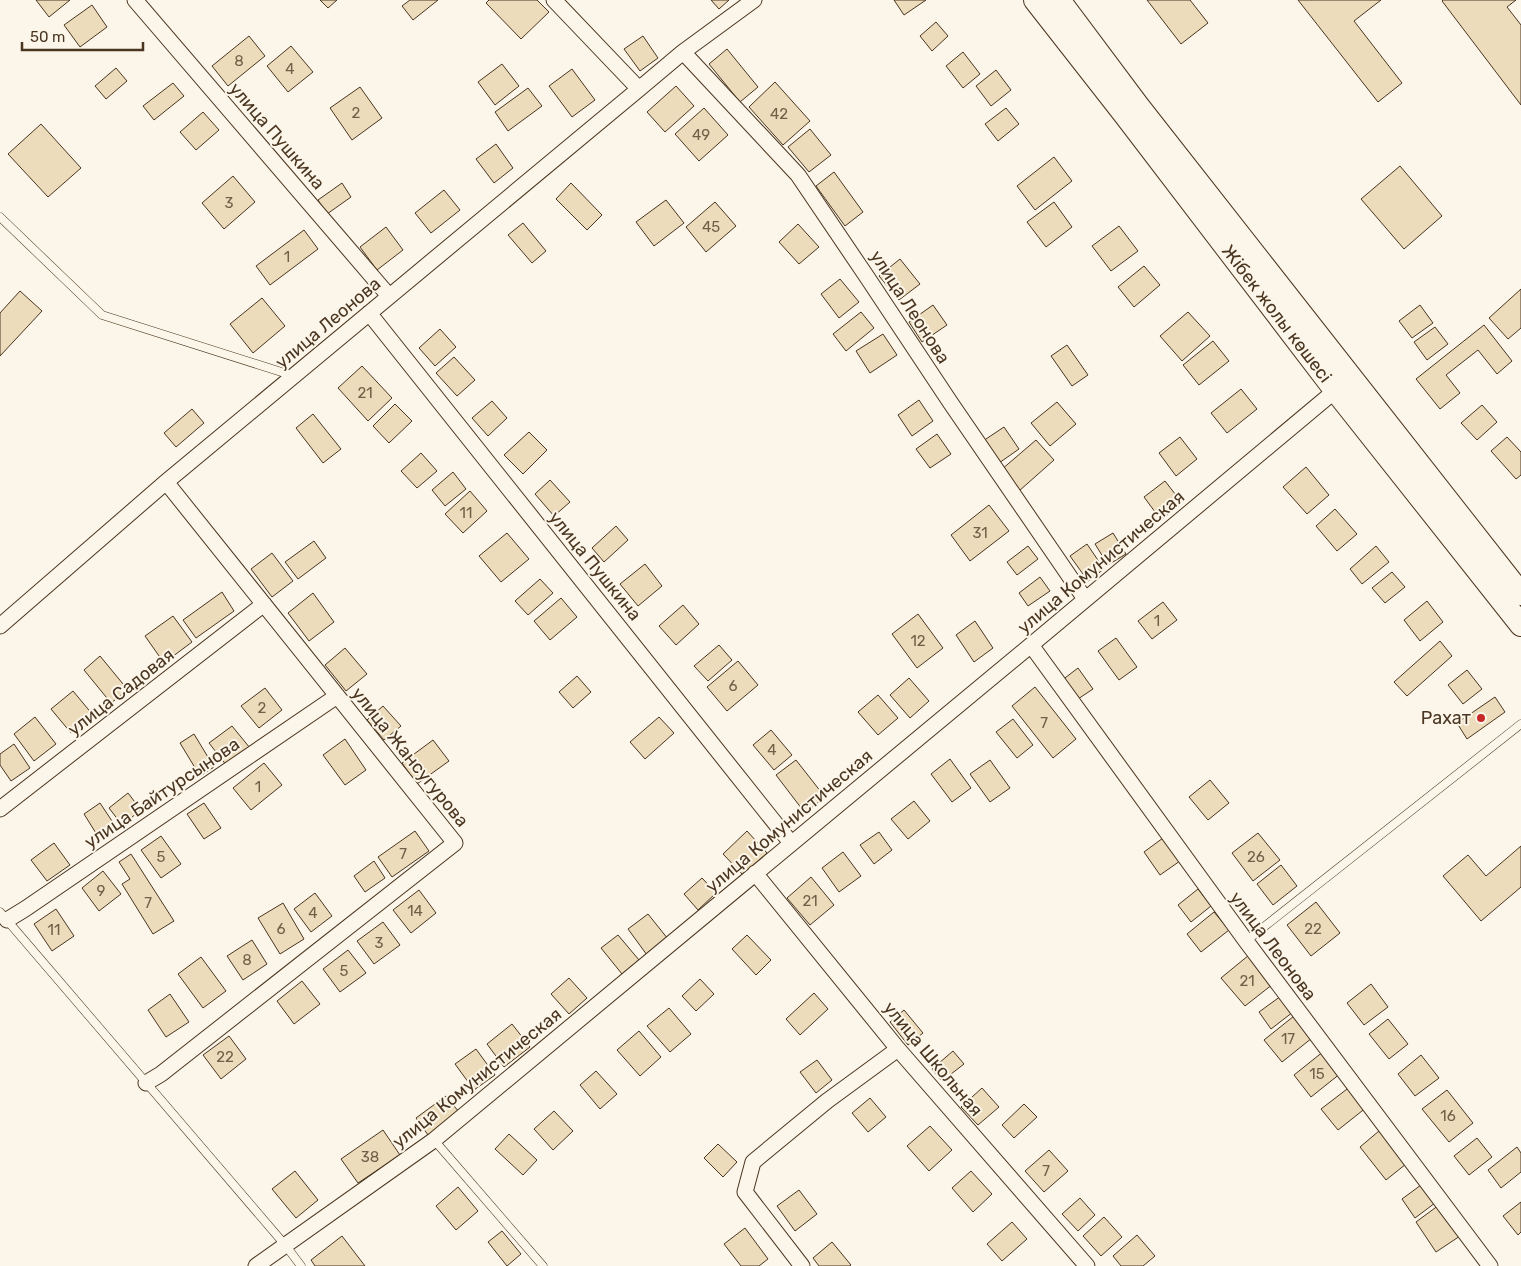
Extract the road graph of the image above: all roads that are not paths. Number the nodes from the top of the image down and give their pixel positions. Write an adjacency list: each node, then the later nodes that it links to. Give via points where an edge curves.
1 (135, 0): 9 (street, улица Пушкина)
2 (554, 0): 7 (street)
3 (754, 0): 6 (street, улица Леонова)
4 (1035, 0): 12 (main road, Жібек жолы көшесі)
5 (1059, 0): 12 (main road, Жібек жолы көшесі)
6 (684, 52): 7 (street, улица Леонова); 15 (street, улица Леонова, via 798,175)
7 (639, 89): 9 (street, улица Леонова)
8 (0, 217): 11 (lane, via 102,315)
9 (389, 296): 10 (street, улица Леонова)
10 (369, 313): 11 (street, улица Леонова); 23 (street, улица Пушкина)
11 (294, 376): 13 (street, улица Леонова)
12 (1343, 384): 14 (main road, Жібек жолы көшесі); 15 (street, улица Комунистическая); 17 (main road, Жібек жолы көшесі)
13 (166, 482): 16 (street, улица Жансугурова); 18 (street, улица Леонова)
14 (1521, 594)
15 (1085, 599): 19 (street, улица Комунистическая)
16 (264, 604): 20 (street, улица Жансугурова); 22 (street, улица Садовая)
17 (1521, 624)
18 (0, 626)
19 (1032, 645): 23 (street, улица Комунистическая); 26 (street, улица Леонова)
20 (338, 696): 25 (street, улица Байтурсынова, via 25,909); 28 (street, улица Жансугурова, via 455,843)
21 (1521, 724): 26 (lane)
22 (0, 809)
23 (791, 843): 24 (street, улица Комунистическая)
24 (755, 873): 27 (street, улица Школьная); 29 (street, улица Комунистическая)
25 (3, 916): 28 (lane)
26 (1246, 941): 36 (street, улица Леонова)
27 (898, 1049): 34 (street, via 827,1101 753,1162 744,1192); 35 (street, улица Школьная)
28 (146, 1083): 30 (lane)
29 (434, 1140): 30 (street, улица Комунистическая); 33 (lane)
30 (286, 1246): 31 (street, улица Комунистическая); 32 (lane)
31 (256, 1266)
32 (301, 1266)
33 (543, 1266)
34 (802, 1266)
35 (1087, 1266)
36 (1490, 1266)

